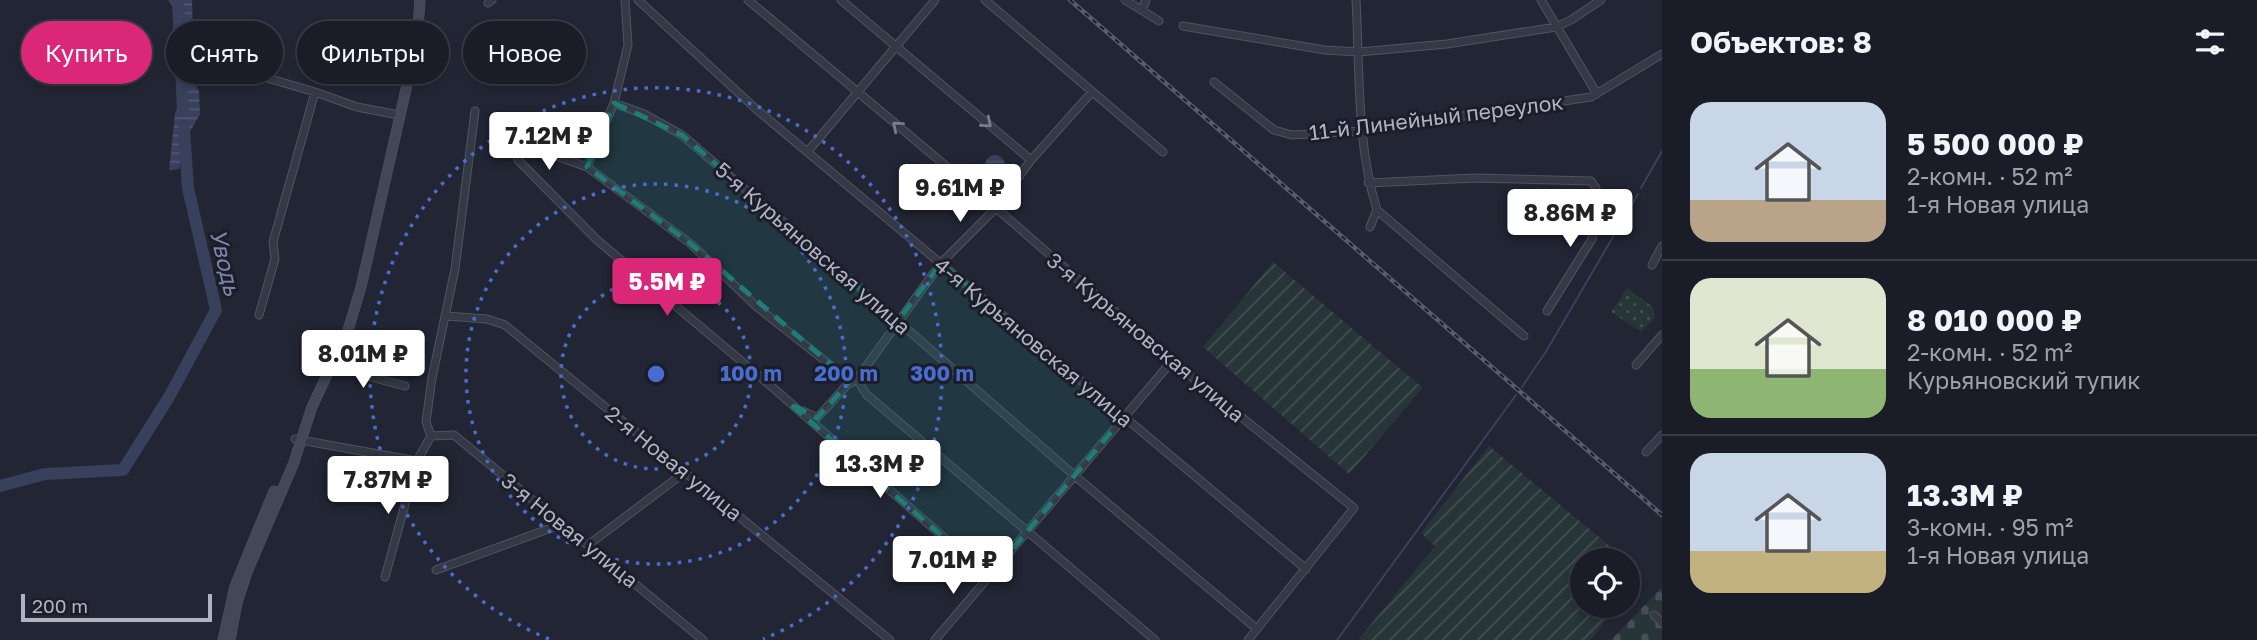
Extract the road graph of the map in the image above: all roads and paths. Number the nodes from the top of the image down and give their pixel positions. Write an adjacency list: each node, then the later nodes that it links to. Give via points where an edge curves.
1 (420, 0): 28 (main road, via 417,41)
2 (625, 0): 26 (street, via 628,45)
3 (638, 0): 30 (street, 4-я Курьяновская улица, via 756,109)
4 (748, 0): 24 (street, 3-я Курьяновская улица)
5 (841, 0): 17 (street)
6 (935, 0): 17 (street)
7 (985, 0): 23 (street)
8 (1125, 0): 13 (street)
9 (1146, 0): 13 (street)
10 (1356, 0): 18 (street)
11 (1541, 0): 16 (street)
12 (1601, 0): 16 (street)
13 (1142, 10): 14 (street)
14 (1159, 21)
15 (1183, 26): 18 (street)
16 (1556, 27): 18 (street); 25 (street)
17 (895, 46): 24 (street); 32 (street, one-way to 32)
18 (1359, 52): 29 (street)
19 (1662, 54): 25 (street)
20 (1214, 82): 29 (street, 11-й Линейный переулок, via 1274,130 1292,135)
21 (283, 83): 22 (street)
22 (315, 92): 28 (street); 42 (street, via 273,242 275,259)
23 (1092, 92): 31 (street); 32 (street)
24 (858, 93): 30 (street); 35 (street, 3-я Курьяновская улица, one-way to 24)
25 (1594, 95): 29 (street, 11-й Линейный переулок)
26 (614, 103): 33 (street); 44 (street, 5-я Курьяновская улица, via 682,135)
27 (475, 111): 43 (street)
28 (399, 115): 47 (main road, via 361,287)
29 (1362, 131): 34 (street)
30 (808, 150): 39 (street, 4-я Курьяновская улица)
31 (1163, 152)
32 (1031, 160): 35 (street)
33 (587, 167): 50 (street, via 691,244 757,307 843,376); 52 (street, via 514,141 518,160 597,240)
34 (1368, 183): 36 (street); 41 (street, via 1475,178 1591,181 1596,188 1592,239)
35 (996, 208): 39 (street); 48 (street, 3-я Курьяновская улица)
36 (1377, 210): 37 (street); 46 (street)
37 (1370, 227)
38 (1662, 247): 40 (street)
39 (940, 263): 44 (street); 53 (street, 4-я Курьяновская улица)
40 (1652, 265)
41 (1547, 311)
42 (259, 315)
43 (446, 316): 55 (street, via 426,422); 59 (street, 2-я Новая улица, via 505,325)
44 (898, 321): 50 (street); 60 (street, 5-я Курьяновская улица)
45 (1662, 335): 49 (street)
46 (1524, 336)
47 (335, 358): 51 (street, via 367,376); 56 (main road)
48 (1172, 361): 53 (street); 64 (street, 3-я Курьяновская улица, via 1354,508)
49 (1636, 365)
50 (857, 379): 52 (street, via 817,418); 62 (street, via 866,394)
51 (405, 386)
52 (789, 403): 66 (street)
53 (1123, 418): 60 (street); 64 (street, 4-я Курьяновская улица)
54 (1662, 435): 57 (street)
55 (431, 436): 58 (street); 61 (street, 3-я Новая улица, via 454,435)
56 (298, 440): 58 (street); 71 (main road, via 234,586); 72 (main road, via 293,465 247,572)
57 (1646, 452)
58 (417, 461): 67 (street)
59 (685, 472): 63 (street); 74 (street, 2-я Новая улица)
60 (1075, 476): 62 (street); 70 (street, 5-я Курьяновская улица)
61 (562, 524): 63 (street, 3-я Новая улица); 65 (street)
62 (1027, 531): 66 (street); 76 (street)
63 (588, 545): 73 (street, 3-я Новая улица)
64 (1306, 569): 70 (street)
65 (436, 570)
66 (991, 574): 75 (street)
67 (384, 577)
68 (1654, 615): 69 (street)
69 (1662, 623)
70 (1257, 629): 77 (street)
71 (223, 640)
72 (230, 640)
73 (703, 640)
74 (890, 640)
75 (935, 640)
76 (1154, 640)
77 (1248, 640)

